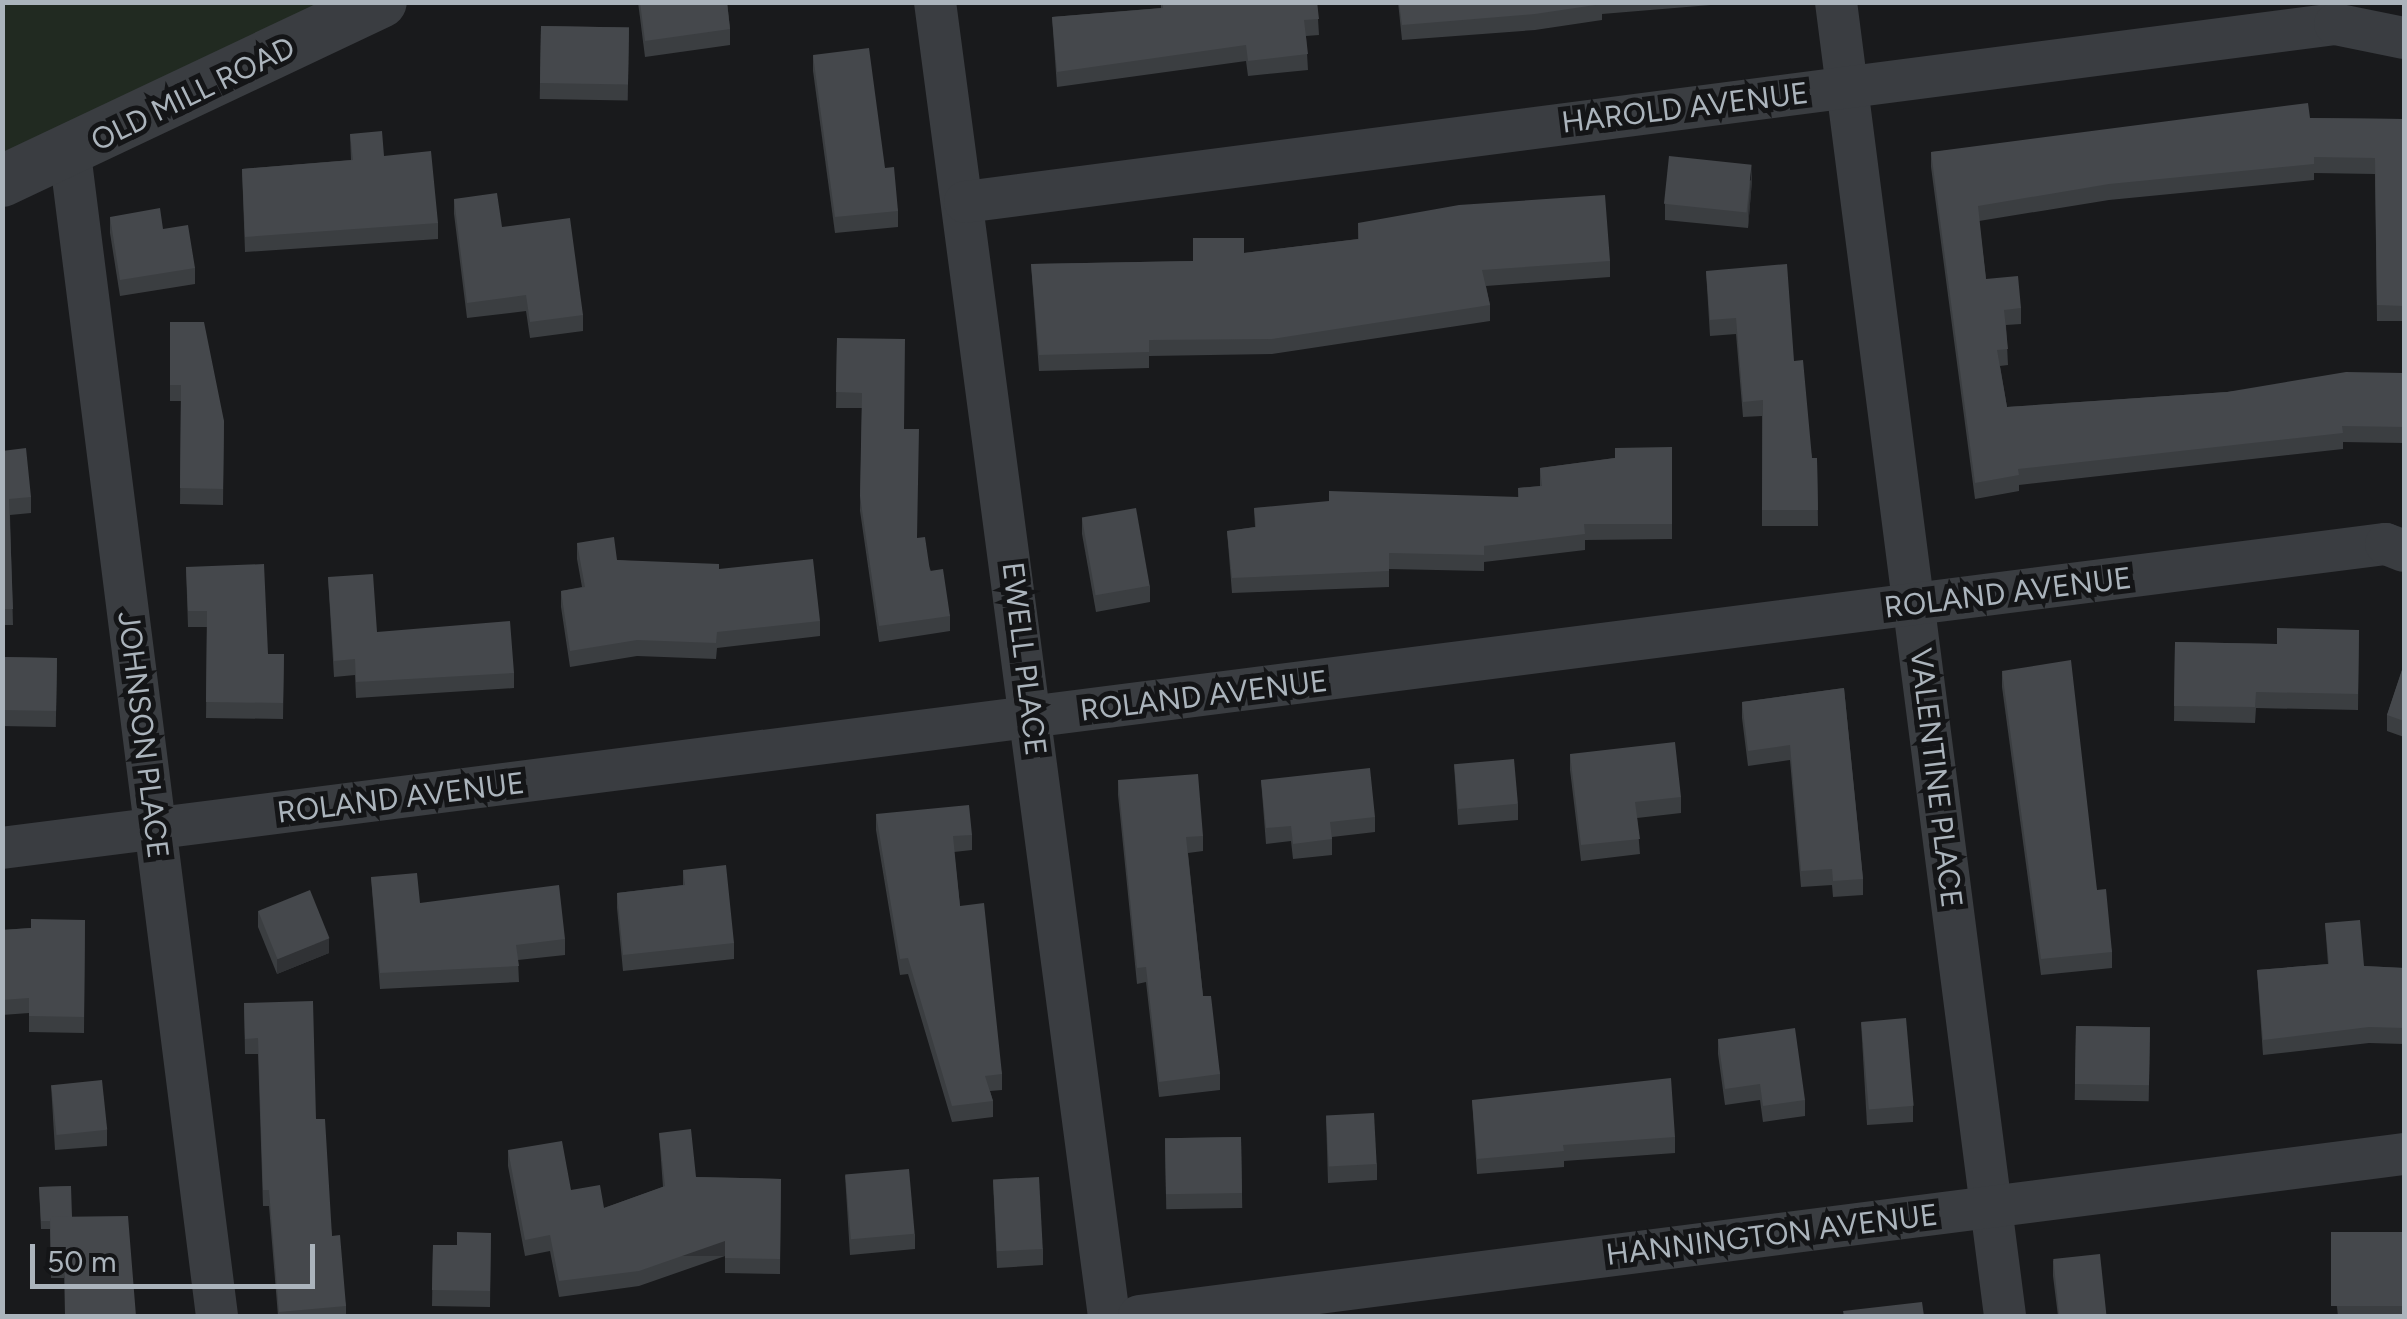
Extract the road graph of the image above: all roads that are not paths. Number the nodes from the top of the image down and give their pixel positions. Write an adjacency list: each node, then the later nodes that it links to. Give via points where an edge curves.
1 (381, 2): 6 (street, OLD MILL ROAD)
2 (936, 2): 8 (street, EWELL PLACE)
3 (1836, 2): 5 (street, VALENTINE PLACE)
4 (2404, 38): 5 (street, HAROLD AVENUE, via 2336,24)
5 (1848, 87): 8 (street, HAROLD AVENUE); 10 (street, VALENTINE PLACE)
6 (70, 154): 7 (street, OLD MILL ROAD); 12 (street, JOHNSON PLACE)
7 (2, 181)
8 (964, 202): 11 (street, EWELL PLACE)
9 (2404, 551): 10 (street, ROLAND AVENUE, via 2386,544)
10 (1914, 605): 11 (street, ROLAND AVENUE); 15 (street, VALENTINE PLACE)
11 (1032, 718): 12 (street, ROLAND AVENUE); 17 (street, EWELL PLACE)
12 (155, 829): 13 (street, ROLAND AVENUE); 16 (street, JOHNSON PLACE)
13 (2, 848)
14 (2404, 1154): 15 (street, HANNINGTON AVENUE)
15 (1991, 1207): 18 (street, HANNINGTON AVENUE); 19 (street, VALENTINE PLACE)
16 (218, 1316)
17 (1109, 1316)
18 (1139, 1316)
19 (2005, 1316)

